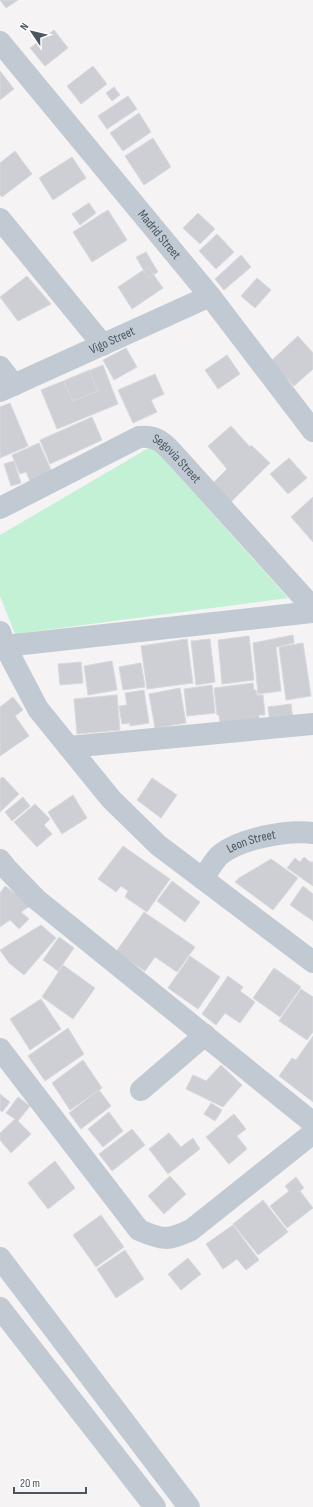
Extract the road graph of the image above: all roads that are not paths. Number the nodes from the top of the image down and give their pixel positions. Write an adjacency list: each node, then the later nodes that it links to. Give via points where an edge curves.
1 (0, 42): 3 (street, Madrid Street)
2 (0, 219): 4 (street)
3 (210, 296): 4 (street, Vigo Street); 7 (street, Madrid Street)
4 (102, 345): 6 (street, Vigo Street)
5 (0, 367): 6 (street, Vigo Street)
6 (7, 388)
7 (313, 431)
8 (0, 508): 9 (street, Segovia Street, via 138,437 155,438 163,442)
9 (313, 608)
10 (313, 612): 11 (street)
11 (3, 639): 13 (street, via 38,709)
12 (313, 724): 13 (street)
13 (69, 747): 16 (street, via 111,799 158,845)
14 (313, 833): 16 (street, Leon Street, via 300,832 265,837 244,843 221,854)
15 (0, 860): 18 (street, via 36,899)
16 (203, 879): 17 (street)
17 (313, 962)
18 (205, 1035): 20 (street); 21 (street)
19 (0, 1049): 22 (street, via 139,1230 157,1238 176,1238 191,1230)
20 (141, 1090)
21 (313, 1123)
22 (313, 1133)
23 (0, 1258): 26 (street)
24 (0, 1308): 25 (street)
25 (155, 1507)
26 (189, 1507)

